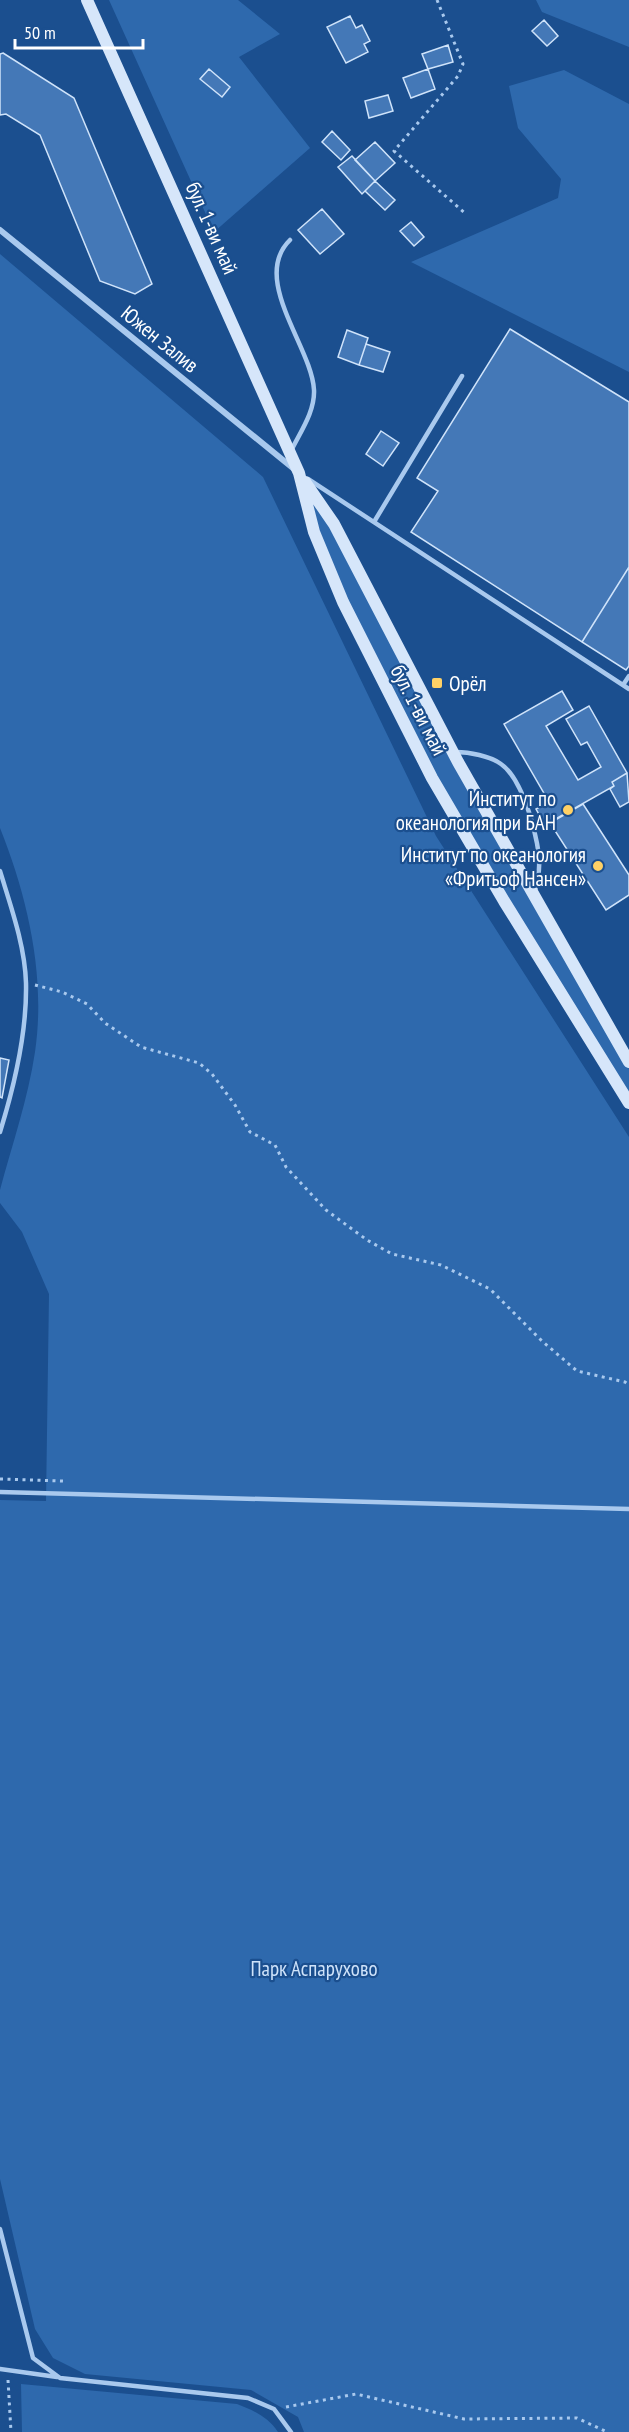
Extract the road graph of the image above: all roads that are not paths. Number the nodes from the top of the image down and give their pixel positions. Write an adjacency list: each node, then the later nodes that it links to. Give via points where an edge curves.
1 (87, 0): 5 (main road, бул. 1-ви май)
2 (0, 230): 6 (street, Южен Залив)
3 (290, 240): 5 (lane, via 280,249 276,264 279,293 314,388 312,409)
4 (462, 376): 7 (lane)
5 (290, 452): 6 (main road, бул. 1-ви май)
6 (299, 473): 7 (lane); 11 (main road, бул. 1-ви май, via 334,524); 15 (main road, бул. 1-ви май, via 314,532 343,602 432,778)
7 (374, 522): 9 (lane)
8 (629, 676): 9 (lane)
9 (623, 685): 10 (lane)
10 (629, 689)
11 (453, 753): 13 (main road, бул. 1-ви май); 13 (lane, via 467,752 501,764 512,776 537,838 539,867)
12 (0, 871): 16 (lane, via 15,920 26,983 19,1057)
13 (534, 894): 14 (main road, бул. 1-ви май)
14 (629, 1062)
15 (629, 1103)
16 (0, 1132)
17 (0, 1492): 18 (lane)
18 (629, 1509)
19 (0, 2229): 21 (lane, via 33,2358)
20 (0, 2369): 21 (lane)
21 (60, 2378): 22 (lane, via 248,2398 274,2409)
22 (291, 2432)

